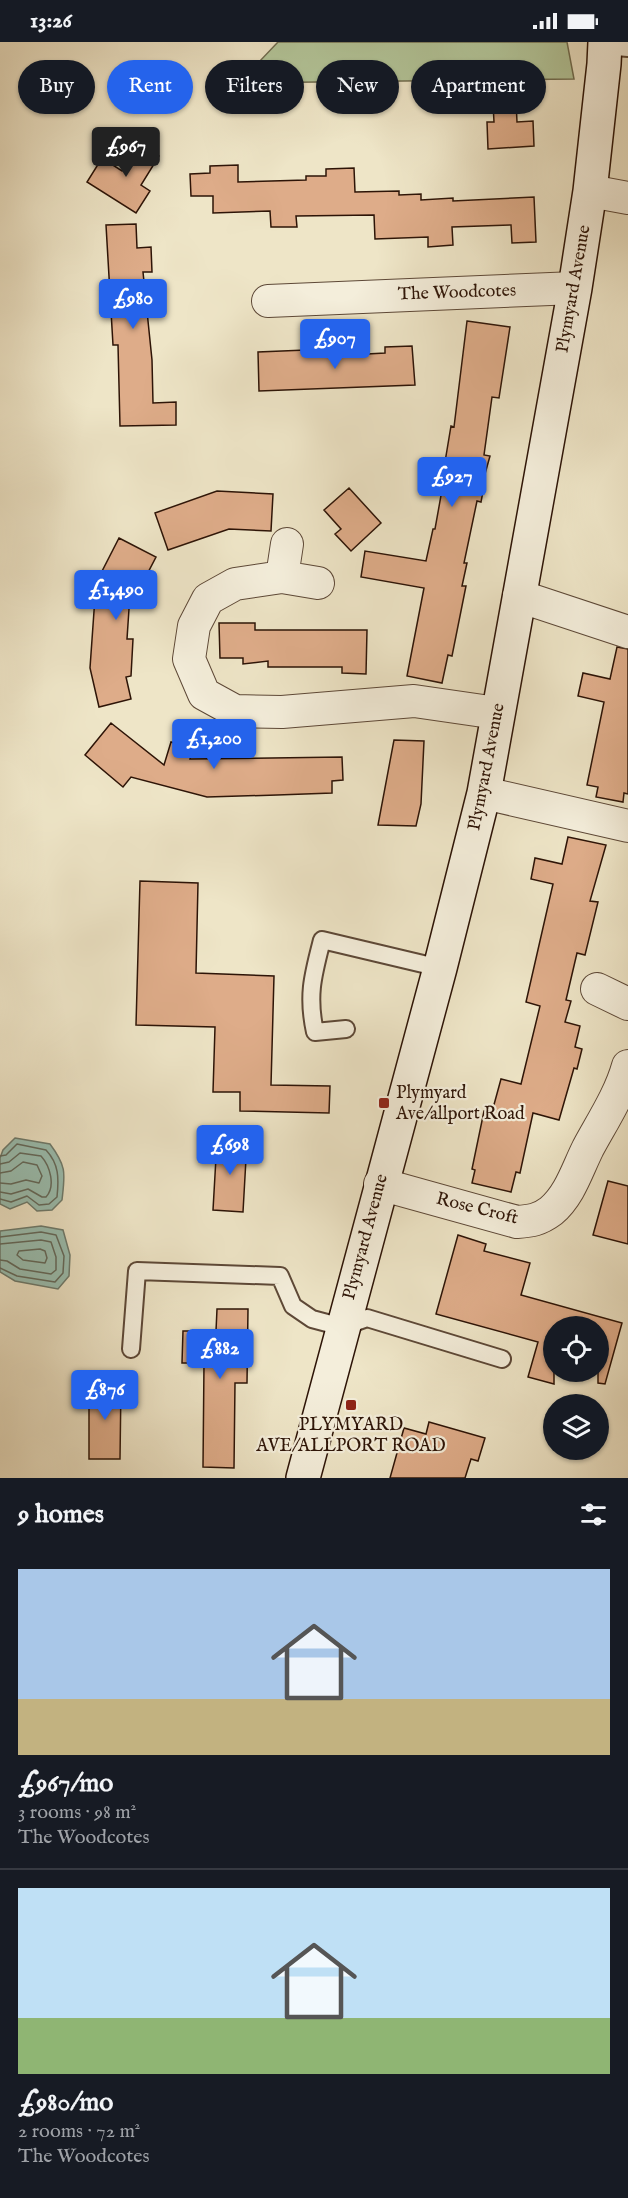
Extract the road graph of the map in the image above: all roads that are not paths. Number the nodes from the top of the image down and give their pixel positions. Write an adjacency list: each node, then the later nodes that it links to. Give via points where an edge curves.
1 (612, 45): 2 (street, Plymyard Avenue)
2 (590, 191): 3 (street); 4 (street, Plymyard Avenue)
3 (628, 198)
4 (575, 288): 5 (street, The Woodcotes); 9 (street, Plymyard Avenue)
5 (268, 301)
6 (287, 544): 7 (street)
7 (282, 577): 8 (street); 11 (street, via 235,584 208,599 194,626 189,659 204,694 235,711 282,712 414,701)
8 (318, 583)
9 (519, 596): 10 (street); 11 (street, Plymyard Avenue)
10 (628, 632)
11 (497, 713): 12 (street, Plymyard Avenue)
12 (484, 793): 13 (street); 14 (street, Plymyard Avenue)
13 (628, 826)
14 (440, 968): 17 (lane, via 322,940 310,987 315,1032); 19 (street, Plymyard Avenue)
15 (597, 988): 16 (street)
16 (628, 1004)
17 (346, 1029)
18 (628, 1066): 19 (street, Rose Croft, via 567,1193 536,1221 517,1222)
19 (380, 1184): 20 (street, Plymyard Avenue)
20 (342, 1327): 21 (lane, via 312,1319 293,1306 280,1276 137,1271); 22 (lane, via 367,1318); 23 (street, Plymyard Avenue)
21 (131, 1349)
22 (502, 1359)
23 (303, 1478)

